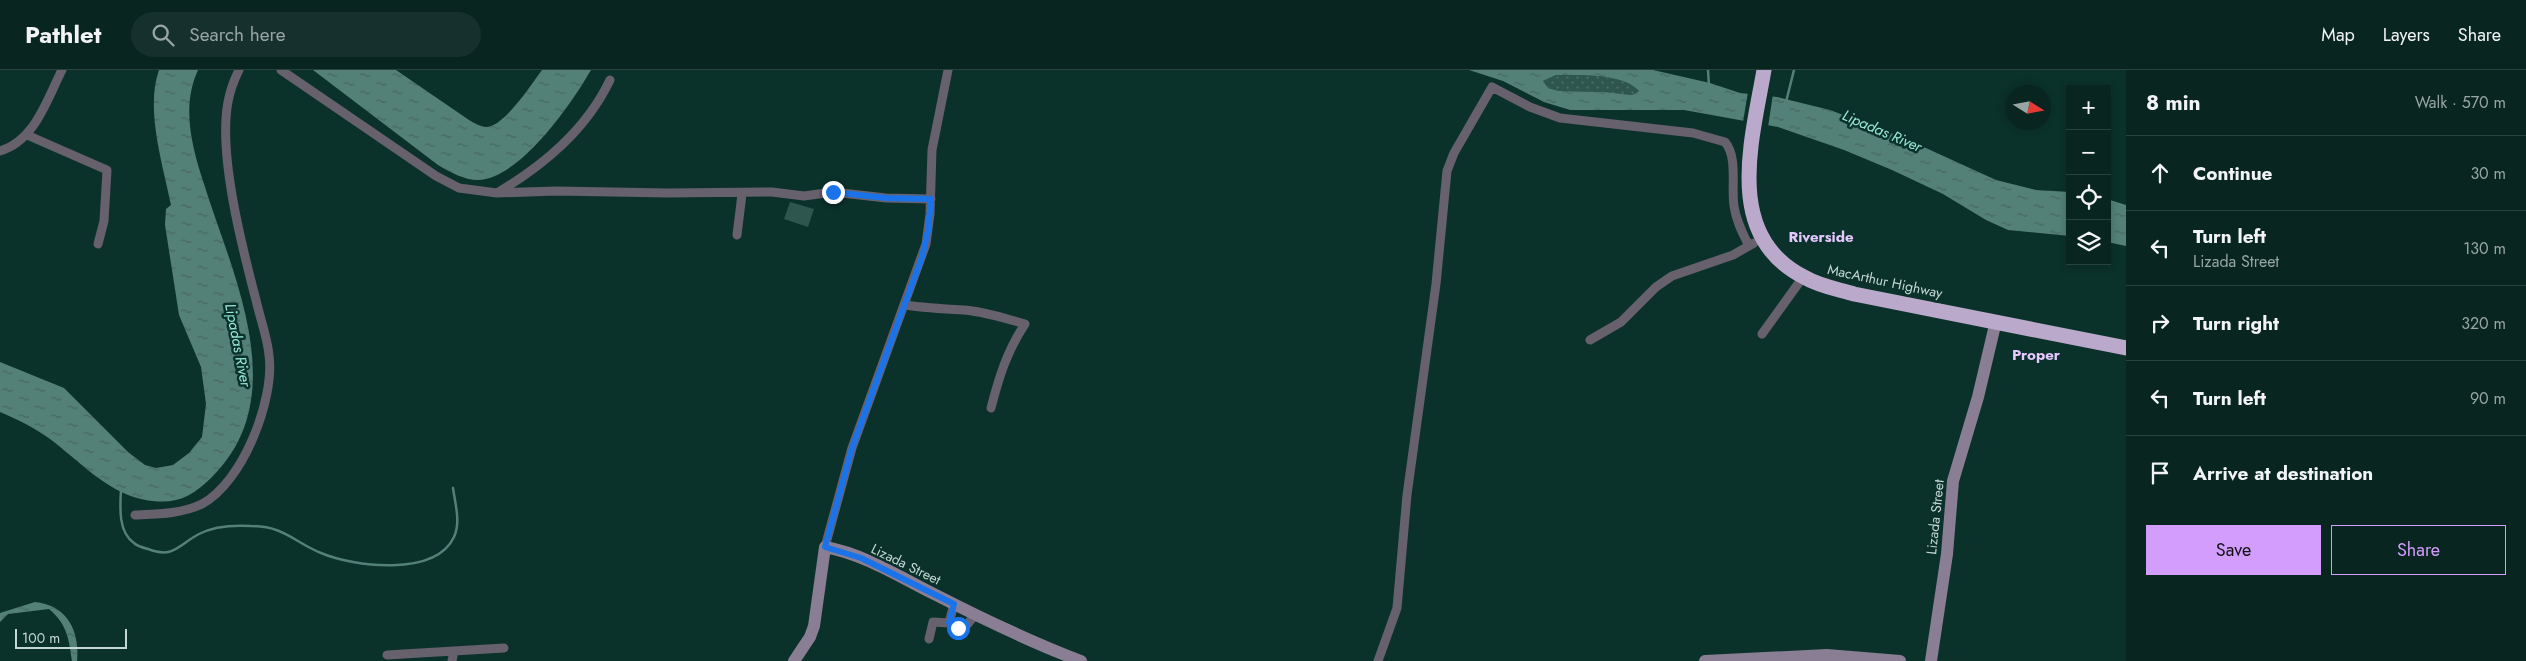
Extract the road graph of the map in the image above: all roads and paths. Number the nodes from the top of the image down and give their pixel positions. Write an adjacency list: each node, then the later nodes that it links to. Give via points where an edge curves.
1 (62, 70): 7 (street)
2 (239, 70): 23 (street, via 228,102 228,150 243,246 269,356 267,390 250,445 239,467 224,484 203,503 181,512)
3 (281, 70): 9 (street, via 436,176 459,188)
4 (948, 70): 11 (street, via 932,150)
5 (1763, 77): 13 (highway, MacArthur Highway, via 1748,191 1750,207)
6 (610, 80): 9 (street, via 601,100 572,136 544,161)
7 (27, 135): 8 (street); 14 (street, via 107,170 104,221)
8 (0, 151)
9 (497, 193): 10 (street)
10 (742, 194): 11 (street, via 772,192 804,196 833,192); 12 (street)
11 (931, 199): 17 (street, via 926,244)
12 (737, 235)
13 (1763, 238): 15 (street); 16 (highway, MacArthur Highway, via 1778,258)
14 (98, 244)
15 (1749, 246): 20 (street, via 1734,255 1672,276 1656,287 1621,322); 35 (street, via 1734,208 1732,154 1725,142 1693,133 1560,118 1492,87 1447,171 1436,284 1406,495 1397,608)
16 (1803, 277): 18 (highway, MacArthur Highway, via 1854,294); 19 (street)
17 (905, 305): 22 (street, via 997,315 1025,324 1011,344); 24 (street, via 852,448)
18 (1996, 321): 21 (highway, MacArthur Highway); 38 (street, Lizada Street, via 1978,397 1952,481 1946,563)
19 (1762, 334)
20 (1590, 340)
21 (2126, 348)
22 (991, 408)
23 (135, 515)
24 (825, 547): 25 (street, Lizada Street, via 861,558); 33 (street, via 814,626)
25 (954, 604): 26 (street, Lizada Street); 27 (street)
26 (975, 615): 27 (street, via 965,627 958,628); 34 (street, Lizada Street)
27 (949, 623): 28 (street, via 933,622)
28 (929, 639)
29 (504, 648): 30 (street)
30 (454, 651): 31 (street); 32 (street)
31 (387, 656)
32 (452, 661)
33 (794, 661)
34 (1081, 661)
35 (1378, 661)
36 (1705, 661): 37 (street, via 1827,655)
37 (1900, 661)
38 (1931, 661)

